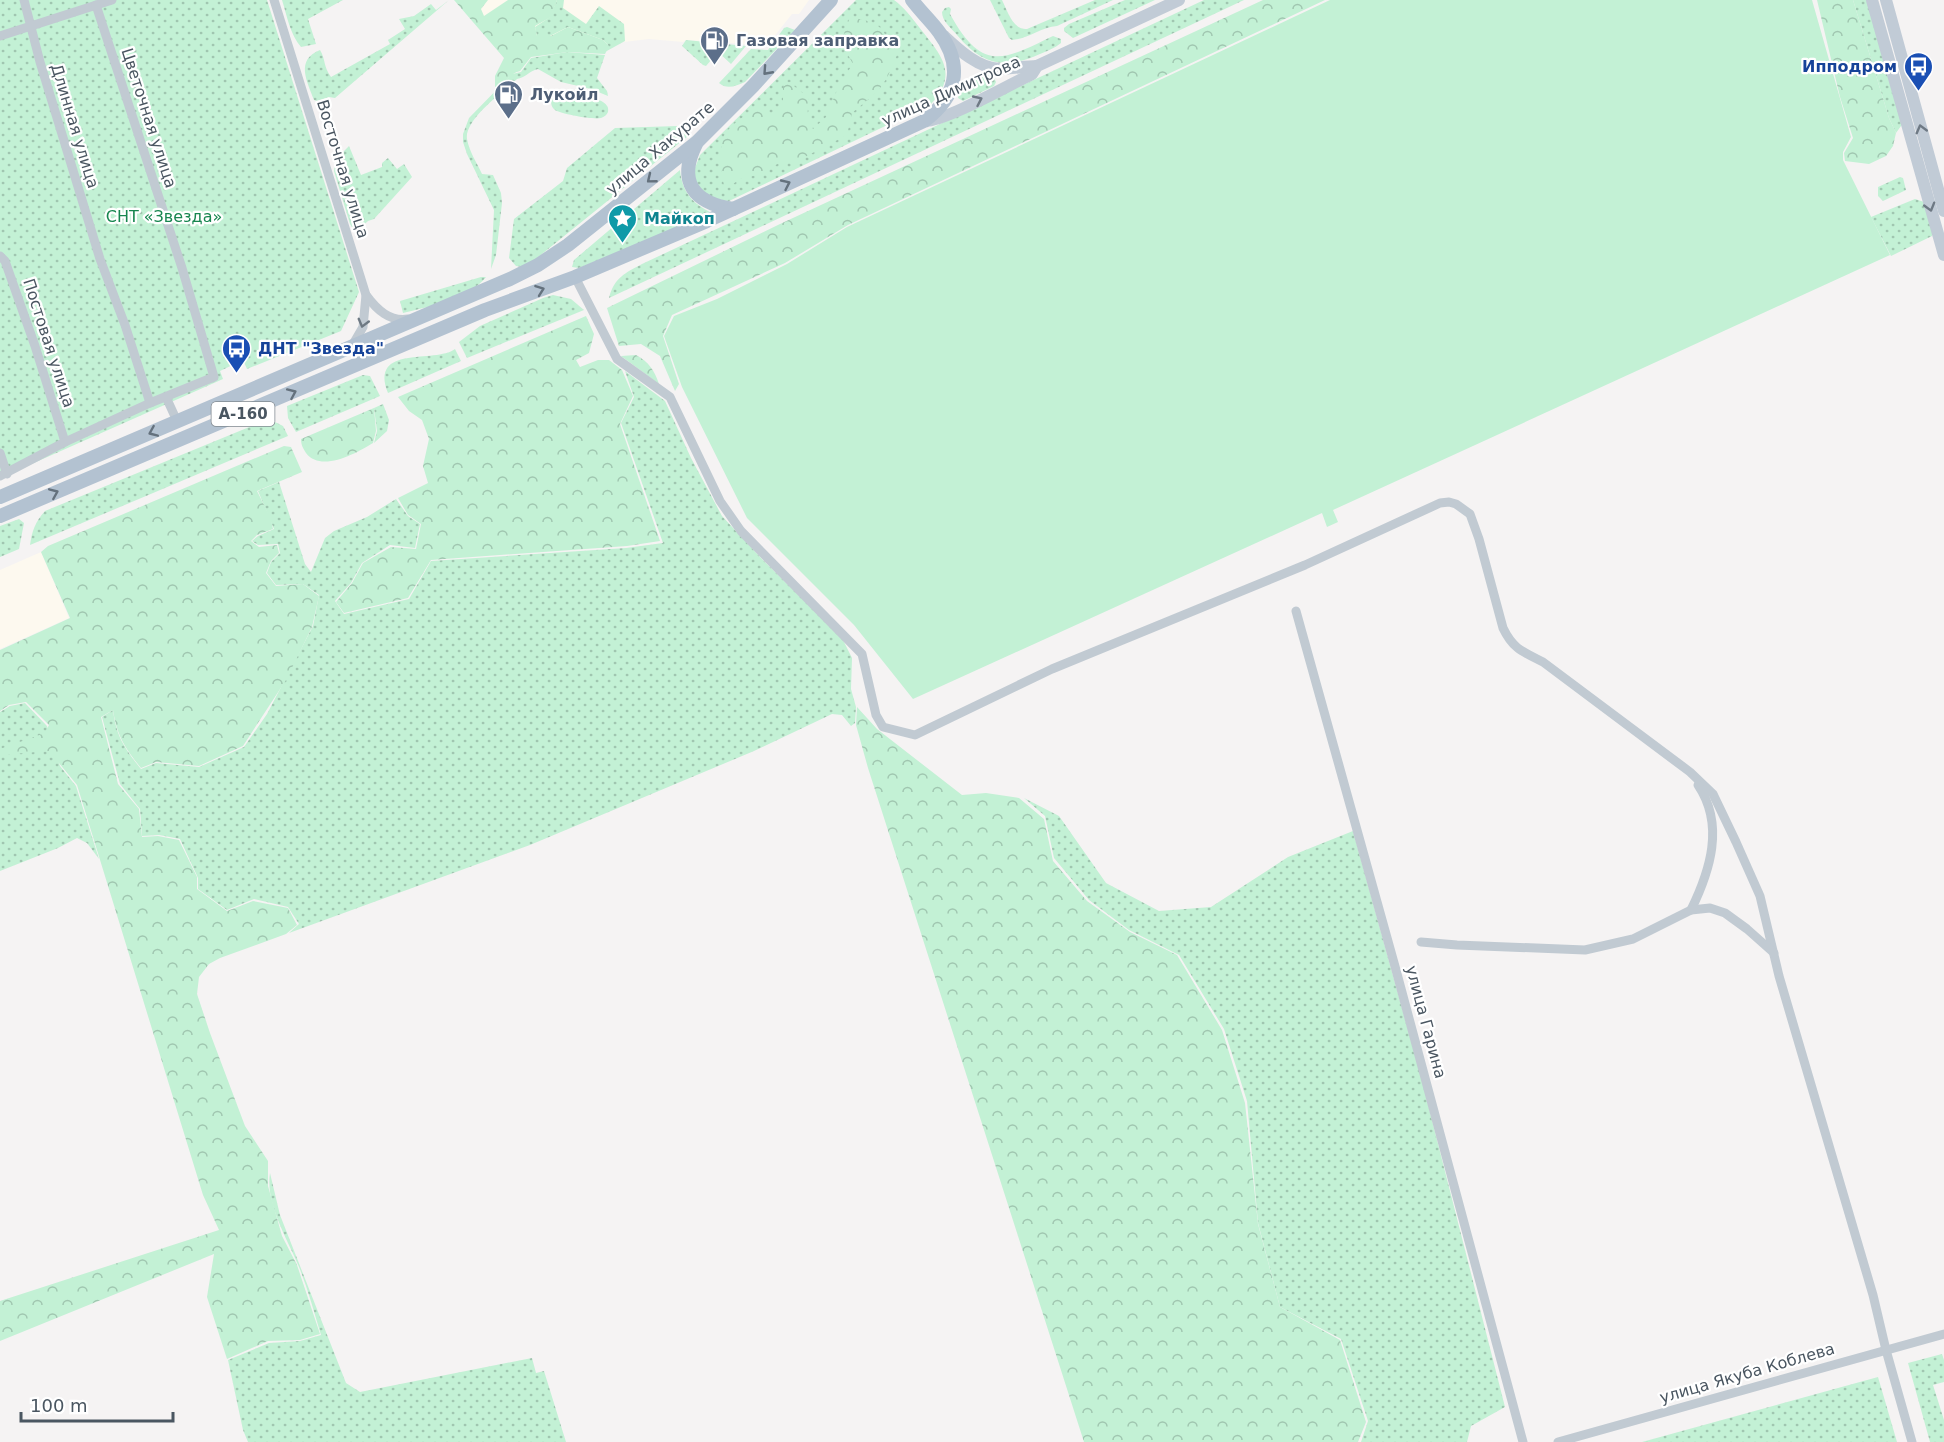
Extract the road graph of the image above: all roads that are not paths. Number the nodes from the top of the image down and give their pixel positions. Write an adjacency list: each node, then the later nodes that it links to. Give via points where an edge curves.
1 (24, 0): 14 (street, Длинная улица)
2 (76, 0): 12 (street)
3 (112, 0): 11 (street)
4 (274, 0): 25 (street, Восточная улица)
5 (831, 0): 13 (main road, улица Хакурате)
6 (843, 0): 13 (main road, via 831,12)
7 (912, 0): 15 (main road)
8 (1179, 0): 17 (main road, улица Димитрова)
9 (1872, 0): 22 (main road, one-way to 22)
10 (1886, 0): 21 (main road, one-way to 10)
11 (96, 5): 12 (street); 28 (street, Цветочная улица, via 214,377)
12 (79, 11): 14 (street)
13 (809, 23): 19 (main road, улица Хакурате, one-way to 19)
14 (30, 27): 16 (street); 29 (street, Длинная улица, via 100,259)
15 (941, 34): 17 (main road, via 970,58 987,66); 18 (main road, via 952,61 954,84 938,111)
16 (0, 36)
17 (1037, 66): 18 (main road, улица Димитрова, one-way to 17, via 933,121 987,96 1032,74)
18 (924, 121): 20 (main road, улица Димитрова, one-way to 18)
19 (697, 142): 20 (main road, via 688,168 693,190 707,202); 26 (main road, улица Хакурате, one-way to 26, via 568,246 538,265)
20 (733, 209): 24 (main road, улица Димитрова)
21 (1944, 211)
22 (1944, 255)
23 (0, 256): 31 (street, Постовая улица, via 35,345)
24 (575, 277): 35 (main road, улица Димитрова / А-160, one-way to 24, via 485,310); 37 (street, via 617,359 670,397 720,501 741,531 862,654 876,715 883,727 915,735 1052,669 1449,502 1470,514 1509,641)
25 (366, 295): 26 (street, via 382,312 400,320); 27 (street, Восточная улица, one-way to 27, via 363,327)
26 (442, 308): 27 (main road, улица Хакурате / А-160)
27 (351, 347): 30 (main road, А-160)
28 (166, 397): 29 (street); 30 (street)
29 (150, 403): 31 (street)
30 (177, 421): 34 (main road, А-160, one-way to 34)
31 (65, 442): 33 (street)
32 (0, 453): 33 (street)
33 (3, 475)
34 (0, 497)
35 (0, 516)
36 (1296, 611): 43 (street, улица Гарина)
37 (1689, 771): 38 (street, via 1708,804 1714,829 1703,886); 40 (street, via 1713,794 1736,842 1760,896)
38 (1691, 910): 39 (street, via 1633,939 1585,950); 40 (street, via 1710,908 1725,913)
39 (1421, 942)
40 (1774, 953): 42 (street)
41 (1944, 1334): 42 (street, улица Якуба Коблева)
42 (1886, 1350): 44 (street, улица Якуба Коблева); 45 (street)
43 (1523, 1442)
44 (1558, 1442)
45 (1912, 1442)

